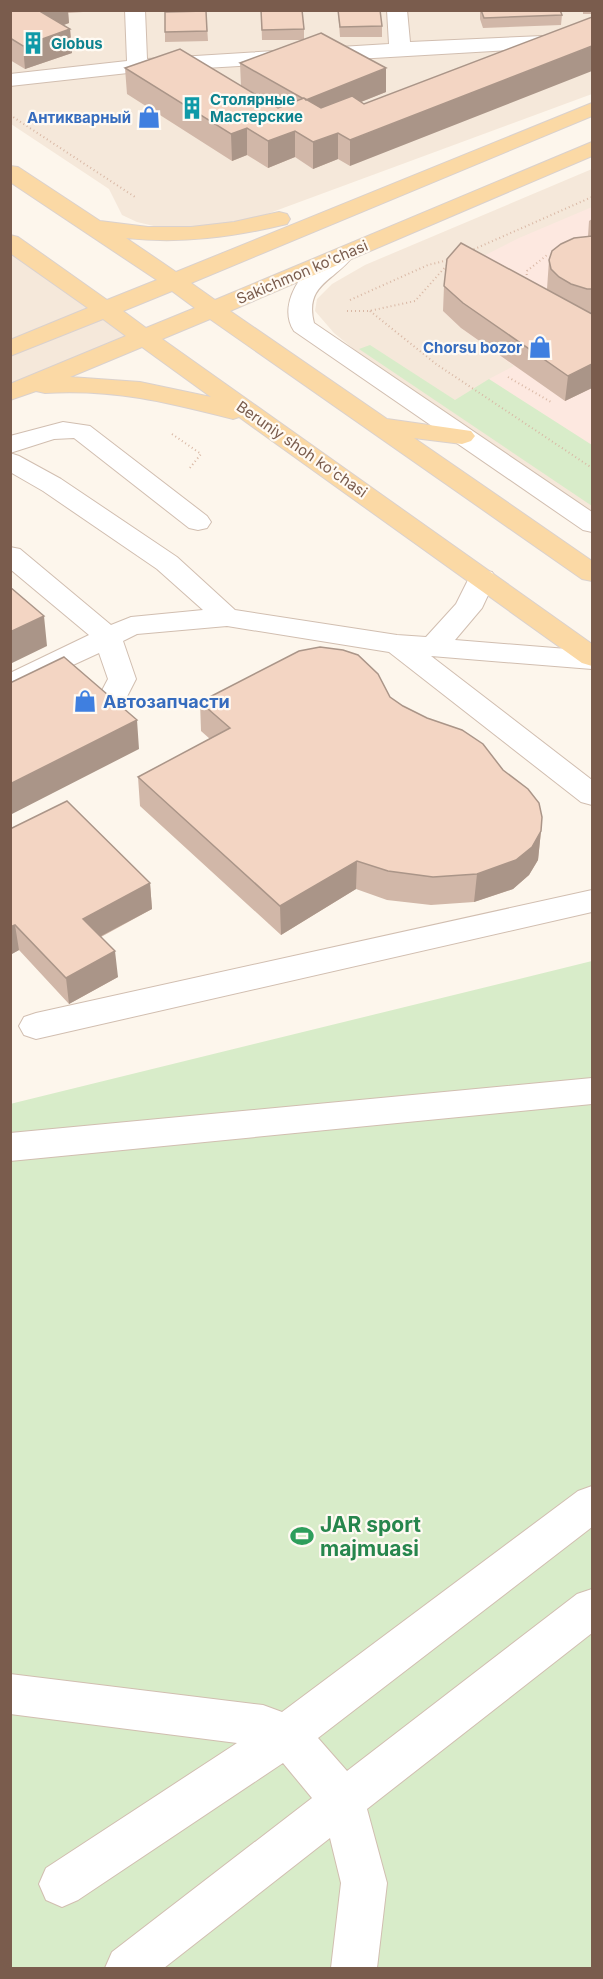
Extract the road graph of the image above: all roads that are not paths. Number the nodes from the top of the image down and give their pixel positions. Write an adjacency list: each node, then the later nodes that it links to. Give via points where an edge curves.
1 (135, 10): 5 (street)
2 (397, 10): 4 (street)
3 (543, 42): 4 (street)
4 (400, 48): 5 (street)
5 (137, 66): 6 (street)
6 (10, 80)
7 (592, 109): 10 (main road)
8 (592, 148): 13 (main road, Sakichmon ko'chasi)
9 (10, 172): 11 (main road)
10 (389, 192): 11 (main road, via 208,234 158,235); 14 (main road)
11 (88, 224): 14 (main road)
12 (10, 242): 15 (main road, Beruniy shoh ko'chasi)
13 (341, 256): 16 (main road, Sakichmon ko'chasi); 21 (street, via 312,278 303,292 303,326)
14 (173, 280): 15 (main road); 16 (main road)
15 (104, 309): 17 (main road, Beruniy shoh ko'chasi); 18 (main road)
16 (213, 310): 17 (main road, Sakichmon ko'chasi); 21 (main road, via 381,427)
17 (145, 338): 19 (main road, Sakichmon ko'chasi); 20 (main road, Beruniy shoh ko'chasi)
18 (10, 349)
19 (15, 391): 20 (main road, via 69,384 156,390)
20 (260, 420): 28 (main road, Beruniy shoh ko'chasi)
21 (421, 432): 25 (street, via 462,436); 27 (main road)
22 (10, 446): 24 (street, via 58,430 81,431)
23 (10, 461): 31 (street, via 167,563)
24 (198, 522)
25 (592, 524)
26 (10, 555): 29 (street)
27 (592, 573)
28 (482, 578): 34 (street, via 468,608); 35 (main road, Beruniy shoh ko'chasi)
29 (56, 593): 30 (street); 32 (street)
30 (30, 607)
31 (227, 617): 32 (street, via 131,626); 33 (street)
32 (107, 636): 36 (street); 37 (street, via 122,679)
33 (397, 644): 34 (street); 38 (street)
34 (433, 647): 35 (street)
35 (592, 658)
36 (10, 685)
37 (103, 717)
38 (592, 795)
39 (592, 901): 40 (street)
40 (36, 1026)
41 (592, 1091): 42 (street)
42 (10, 1147)
43 (592, 1504): 46 (street)
44 (592, 1608): 47 (street)
45 (10, 1694): 46 (street, via 263,1726)
46 (287, 1736): 47 (street); 48 (street)
47 (343, 1800): 49 (street); 50 (street, via 364,1883)
48 (62, 1884)
49 (128, 1968)
50 (354, 1968)

